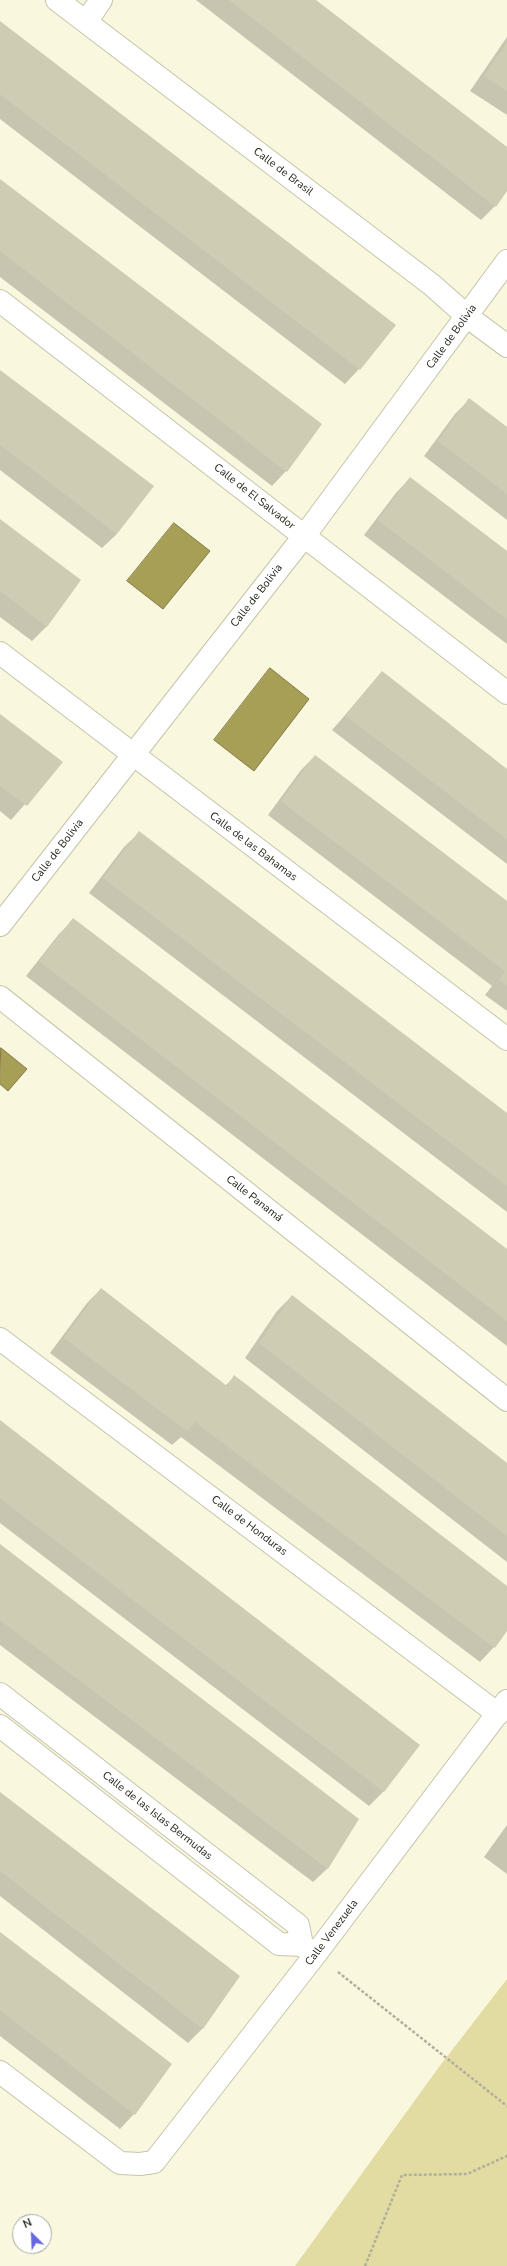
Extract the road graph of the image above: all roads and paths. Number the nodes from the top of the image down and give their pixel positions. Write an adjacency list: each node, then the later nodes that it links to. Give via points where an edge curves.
1 (57, 0): 3 (street, Calle de Brasil)
2 (101, 0): 3 (street)
3 (86, 22): 6 (street, Calle de Brasil, via 432,285)
4 (507, 261): 6 (street, Calle de Bolivia)
5 (0, 301): 8 (street, Calle de El Salvador)
6 (468, 316): 7 (street, Calle de Brasil); 8 (street, Calle de Bolivia)
7 (507, 346)
8 (305, 536): 10 (street, Calle de El Salvador); 11 (street, Calle de Bolivia)
9 (0, 653): 11 (street, Calle de las Bahamas)
10 (507, 693)
11 (132, 755): 12 (street, Calle de Bolivia); 14 (street, Calle de las Bahamas)
12 (0, 925)
13 (0, 997): 16 (street, Calle Panamá)
14 (507, 1039)
15 (0, 1339): 18 (street, Calle de Honduras)
16 (507, 1400)
17 (0, 1694): 20 (street, Calle de las Islas Bermudas, via 298,1925)
18 (502, 1708): 20 (street, Calle Venezuela)
19 (0, 1726): 20 (street, via 279,1944)
20 (309, 1950): 21 (street, Calle Venezuela, via 154,2162 120,2163); 22 (path)
21 (0, 2072)
22 (507, 2106)
23 (507, 2156): 24 (path, via 467,2174 402,2175)
24 (365, 2266)

